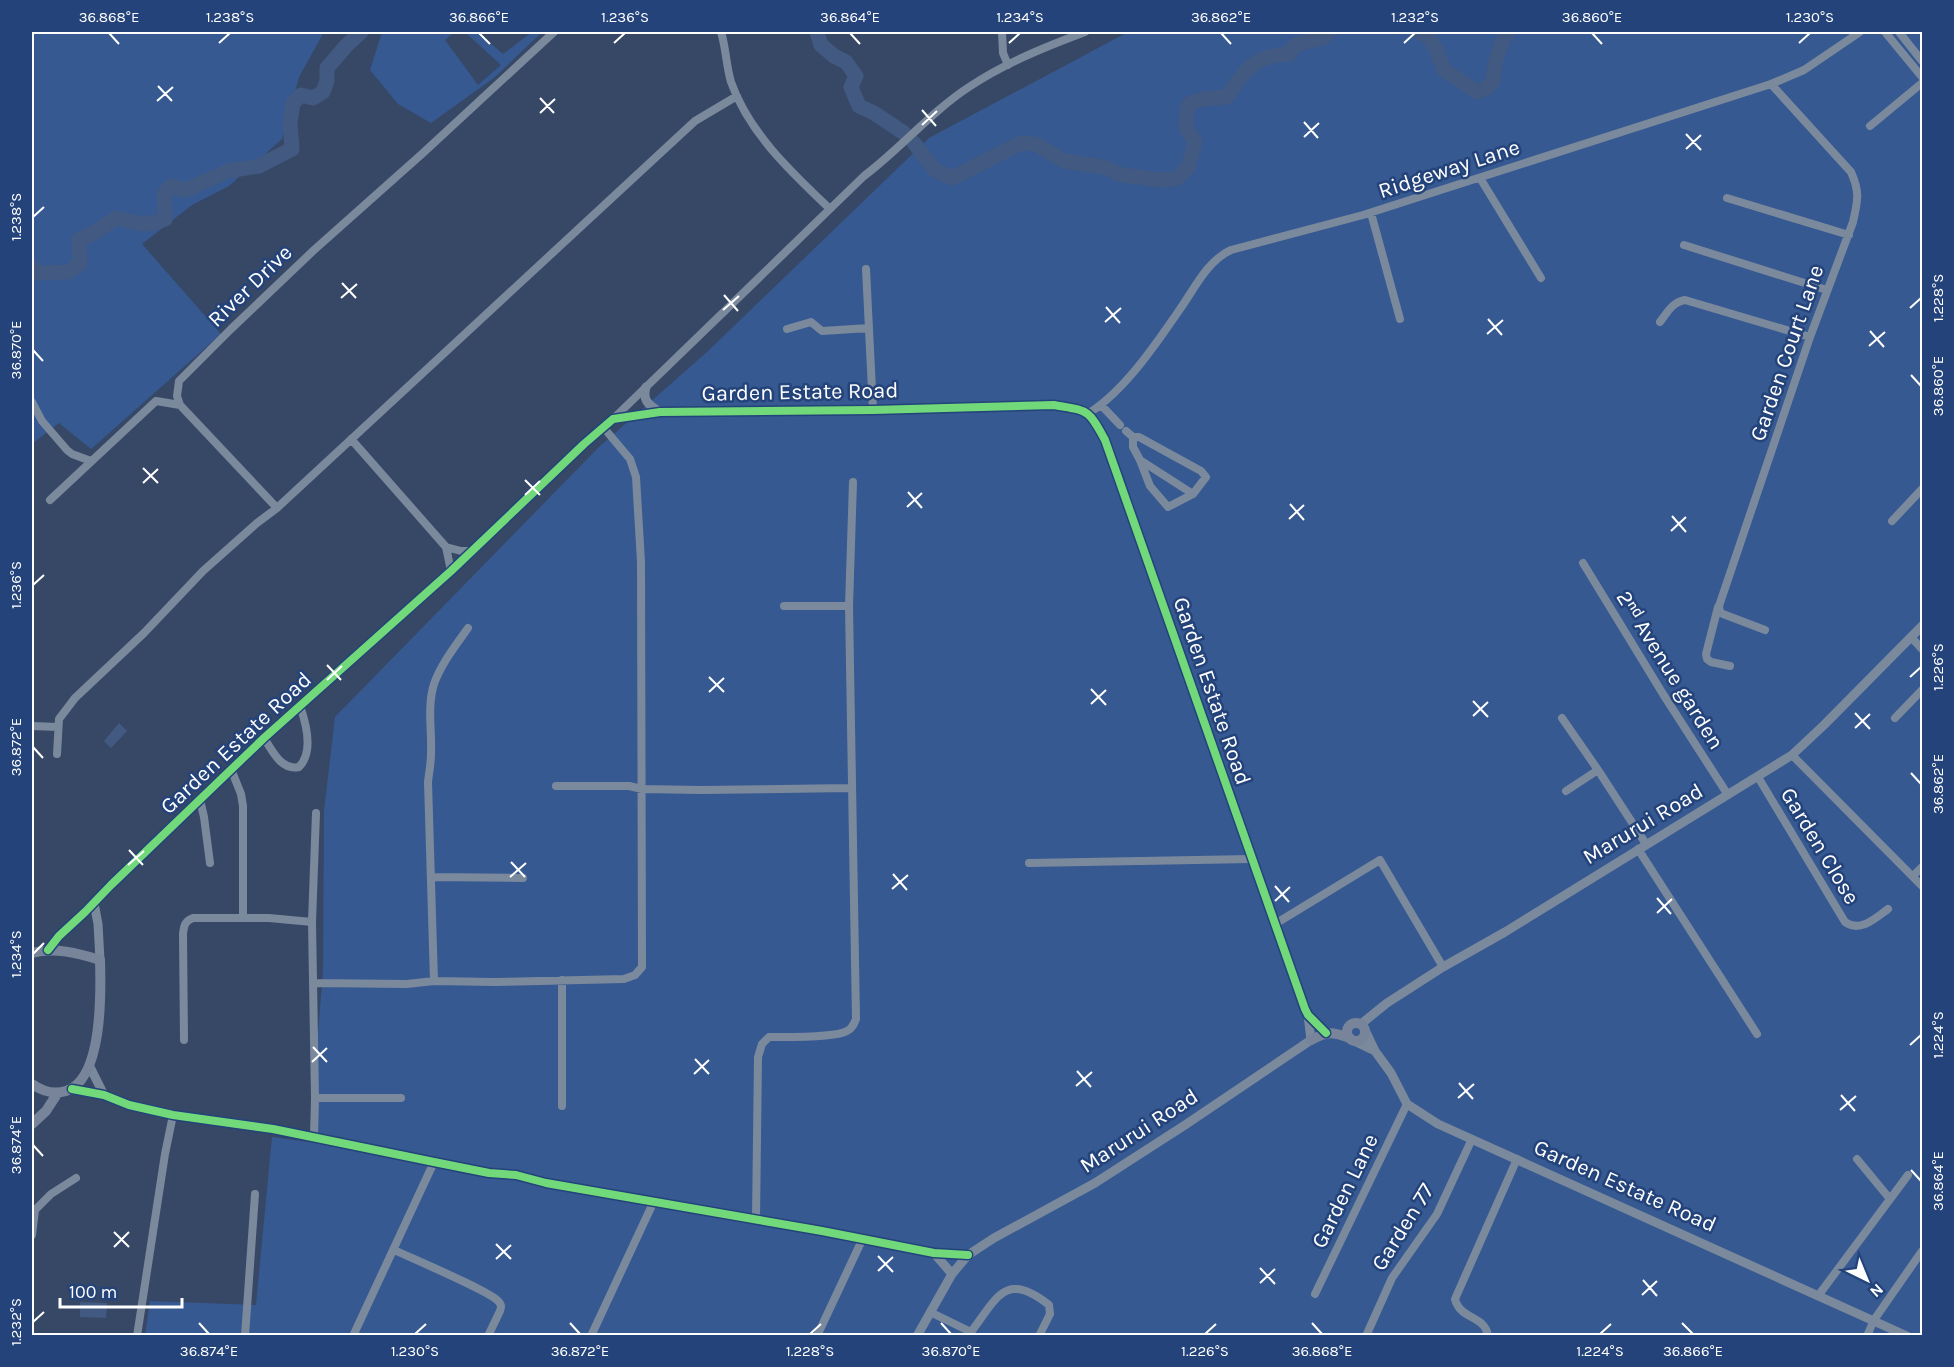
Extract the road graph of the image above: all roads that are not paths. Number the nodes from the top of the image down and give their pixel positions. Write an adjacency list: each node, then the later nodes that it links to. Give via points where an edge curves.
1 (554, 32): 31 (street, River Drive, via 282,281 179,381)
2 (721, 32): 13 (street)
3 (1002, 32): 9 (street)
4 (1085, 32): 9 (street)
5 (1860, 32): 12 (street, Ridgeway Lane, via 1804,70)
6 (1886, 32): 10 (street)
7 (1899, 32): 8 (street)
8 (1923, 61)
9 (1008, 65): 17 (street, via 967,88)
10 (1923, 77)
11 (1923, 83): 14 (street)
12 (1771, 84): 15 (street, Ridgeway Lane); 19 (street, Garden Court Lane, via 1851,172 1858,187)
13 (737, 96): 17 (street, via 777,157); 39 (street, via 695,121)
14 (1870, 126)
15 (1480, 178): 18 (street, Ridgeway Lane); 22 (street)
16 (1727, 198): 19 (street)
17 (830, 209): 29 (street)
18 (1371, 213): 24 (street); 32 (street, Ridgeway Lane, via 1222,254 1136,368)
19 (1849, 235): 23 (street, Garden Court Lane)
20 (1684, 245): 23 (street)
21 (866, 269): 26 (street)
22 (1541, 278)
23 (1827, 290): 28 (street, Garden Court Lane)
24 (1400, 319)
25 (1660, 322): 28 (street, via 1677,301 1684,300)
26 (869, 328): 27 (street, via 822,331 811,322); 33 (street)
27 (787, 329)
28 (1810, 337): 54 (street, Garden Court Lane)
29 (646, 387): 34 (street, via 647,403); 36 (street)
30 (32, 402): 41 (street, via 69,452)
31 (180, 405): 41 (street, via 156,401); 46 (street)
32 (1101, 405): 35 (street, Ridgeway Lane); 38 (street)
33 (873, 410): 34 (street, Garden Estate Road); 35 (street, Garden Estate Road, via 1054,405)
34 (660, 412): 36 (street, Garden Estate Road)
35 (1089, 413): 81 (street, Garden Estate Road, via 1112,458)
36 (613, 419): 37 (street, Garden Estate Road)
37 (603, 427): 49 (street, Garden Estate Road); 75 (street, via 630,459 636,477 641,562)
38 (1133, 436): 40 (street, via 1133,447); 44 (street, via 1201,471 1206,477)
39 (351, 439): 46 (street); 48 (street)
40 (1140, 459): 44 (street); 44 (street, via 1150,486 1168,507)
41 (91, 460): 45 (street)
42 (853, 482): 53 (street)
43 (1923, 489): 47 (street)
44 (1193, 494)
45 (50, 500)
46 (277, 508): 66 (street, via 203,571 75,698 58,719)
47 (1892, 521)
48 (446, 547): 49 (street); 51 (street)
49 (472, 551): 51 (street, Garden Estate Road)
50 (1583, 563): 77 (street, 2ⁿᵈ Avenue garden)
51 (451, 571): 62 (street, Garden Estate Road)
52 (784, 606): 53 (street)
53 (849, 606): 74 (street)
54 (1719, 607): 57 (street, via 1723,615); 60 (street, Garden Court Lane, via 1706,654 1711,662)
55 (1923, 626): 58 (street, Marurui Road)
56 (468, 628): 86 (street, via 442,668 432,694 428,782)
57 (1766, 630)
58 (1911, 638): 59 (street); 69 (street, Marurui Road)
59 (1923, 649)
60 (1730, 666)
61 (1923, 690): 64 (street)
62 (300, 706): 67 (street, Garden Estate Road); 67 (street, via 307,735 304,760 299,767 288,768)
63 (1562, 718): 71 (street)
64 (1894, 718)
65 (32, 726): 66 (street)
66 (58, 727): 68 (street)
67 (264, 738): 70 (street, Garden Estate Road)
68 (57, 754)
69 (1792, 755): 72 (street, Marurui Road); 85 (street)
70 (231, 769): 78 (street, Garden Estate Road); 91 (street, via 243,806)
71 (1598, 770): 76 (street); 80 (street)
72 (1758, 777): 77 (street, Marurui Road); 90 (street, Garden Close, via 1845,922 1863,925)
73 (556, 786): 75 (street)
74 (851, 788): 75 (street); 130 (street, via 855,1024 844,1032 769,1037 762,1044)
75 (642, 789): 98 (street, via 642,967 631,978)
76 (1566, 791)
77 (1728, 795): 80 (street, Marurui Road)
78 (200, 800): 83 (street); 89 (street, Garden Estate Road)
79 (316, 813): 92 (street)
80 (1642, 847): 97 (street, Marurui Road); 104 (street)
81 (1251, 859): 82 (street); 93 (street, Garden Estate Road)
82 (1029, 862)
83 (210, 863)
84 (1923, 867): 85 (street)
85 (1913, 876): 88 (street)
86 (431, 877): 87 (street); 99 (street)
87 (523, 878)
88 (1923, 886)
89 (94, 903): 94 (street, Garden Estate Road); 96 (street)
90 (1888, 909)
91 (243, 917): 92 (street); 106 (street, via 194,918 184,924)
92 (312, 922): 100 (street)
93 (1275, 924): 97 (street, via 1380,860); 101 (street, Garden Estate Road)
94 (48, 950): 95 (main road); 96 (main road)
95 (32, 953)
96 (100, 960): 109 (main road, via 97,1027)
97 (1443, 967): 102 (street, Marurui Road)
98 (562, 980): 99 (street); 117 (street)
99 (434, 981): 100 (street)
100 (314, 983): 114 (street)
101 (1308, 1015): 103 (street, Garden Estate Road); 107 (street)
102 (1359, 1026): 103 (main road, Marurui Road); 105 (main road, via 1347,1031); 105 (main road, via 1365,1035); 108 (street)
103 (1329, 1032): 105 (main road, Garden Estate Road); 107 (main road, Marurui Road)
104 (1757, 1034)
105 (1352, 1039): 108 (street, Garden Estate Road)
106 (184, 1040)
107 (1311, 1040): 136 (street, Marurui Road, via 1095,1184)
108 (1375, 1051): 116 (street, Garden Estate Road)
109 (90, 1067): 111 (main road); 113 (street)
110 (32, 1084): 112 (main road)
111 (72, 1089): 112 (main road); 113 (street)
112 (57, 1094): 119 (main road)
113 (104, 1095): 118 (street)
114 (315, 1098): 115 (street); 120 (street)
115 (401, 1098)
116 (1407, 1104): 121 (street, Garden Estate Road); 138 (street, Garden Lane)
117 (562, 1106)
118 (173, 1115): 120 (street); 143 (street)
119 (32, 1124)
120 (314, 1137): 124 (street)
121 (1472, 1139): 123 (street, Garden Estate Road); 151 (street, Garden 77, via 1437,1214 1392,1278)
122 (1857, 1159): 128 (street)
123 (1517, 1160): 139 (street, Garden Estate Road); 152 (street, via 1455,1299 1461,1311 1485,1326)
124 (434, 1162): 129 (street); 133 (street)
125 (1908, 1174): 128 (street)
126 (76, 1178): 131 (street, via 35,1210)
127 (255, 1194): 144 (street)
128 (1890, 1199): 139 (street)
129 (654, 1201): 130 (street); 147 (street)
130 (756, 1219): 132 (street)
131 (32, 1235)
132 (863, 1238): 135 (street); 148 (street)
133 (394, 1250): 145 (street); 146 (street, via 498,1300 500,1311)
134 (1923, 1251): 141 (street)
135 (934, 1253): 136 (street); 137 (street)
136 (968, 1255): 137 (street, Marurui Road)
137 (952, 1274): 140 (street, Marurui Road)
138 (1315, 1294)
139 (1818, 1296): 141 (street, Garden Estate Road)
140 (930, 1312): 142 (street); 149 (street, Marurui Road)
141 (1874, 1320): 153 (street); 154 (street, Garden Estate Road)
142 (972, 1334): 150 (street, via 1001,1293 1012,1288 1049,1305 1050,1314)
143 (137, 1335)
144 (244, 1335)
145 (353, 1335)
146 (488, 1335)
147 (591, 1335)
148 (817, 1335)
149 (917, 1335)
150 (1039, 1335)
151 (1366, 1335)
152 (1488, 1335)
153 (1867, 1335)
154 (1907, 1335)

